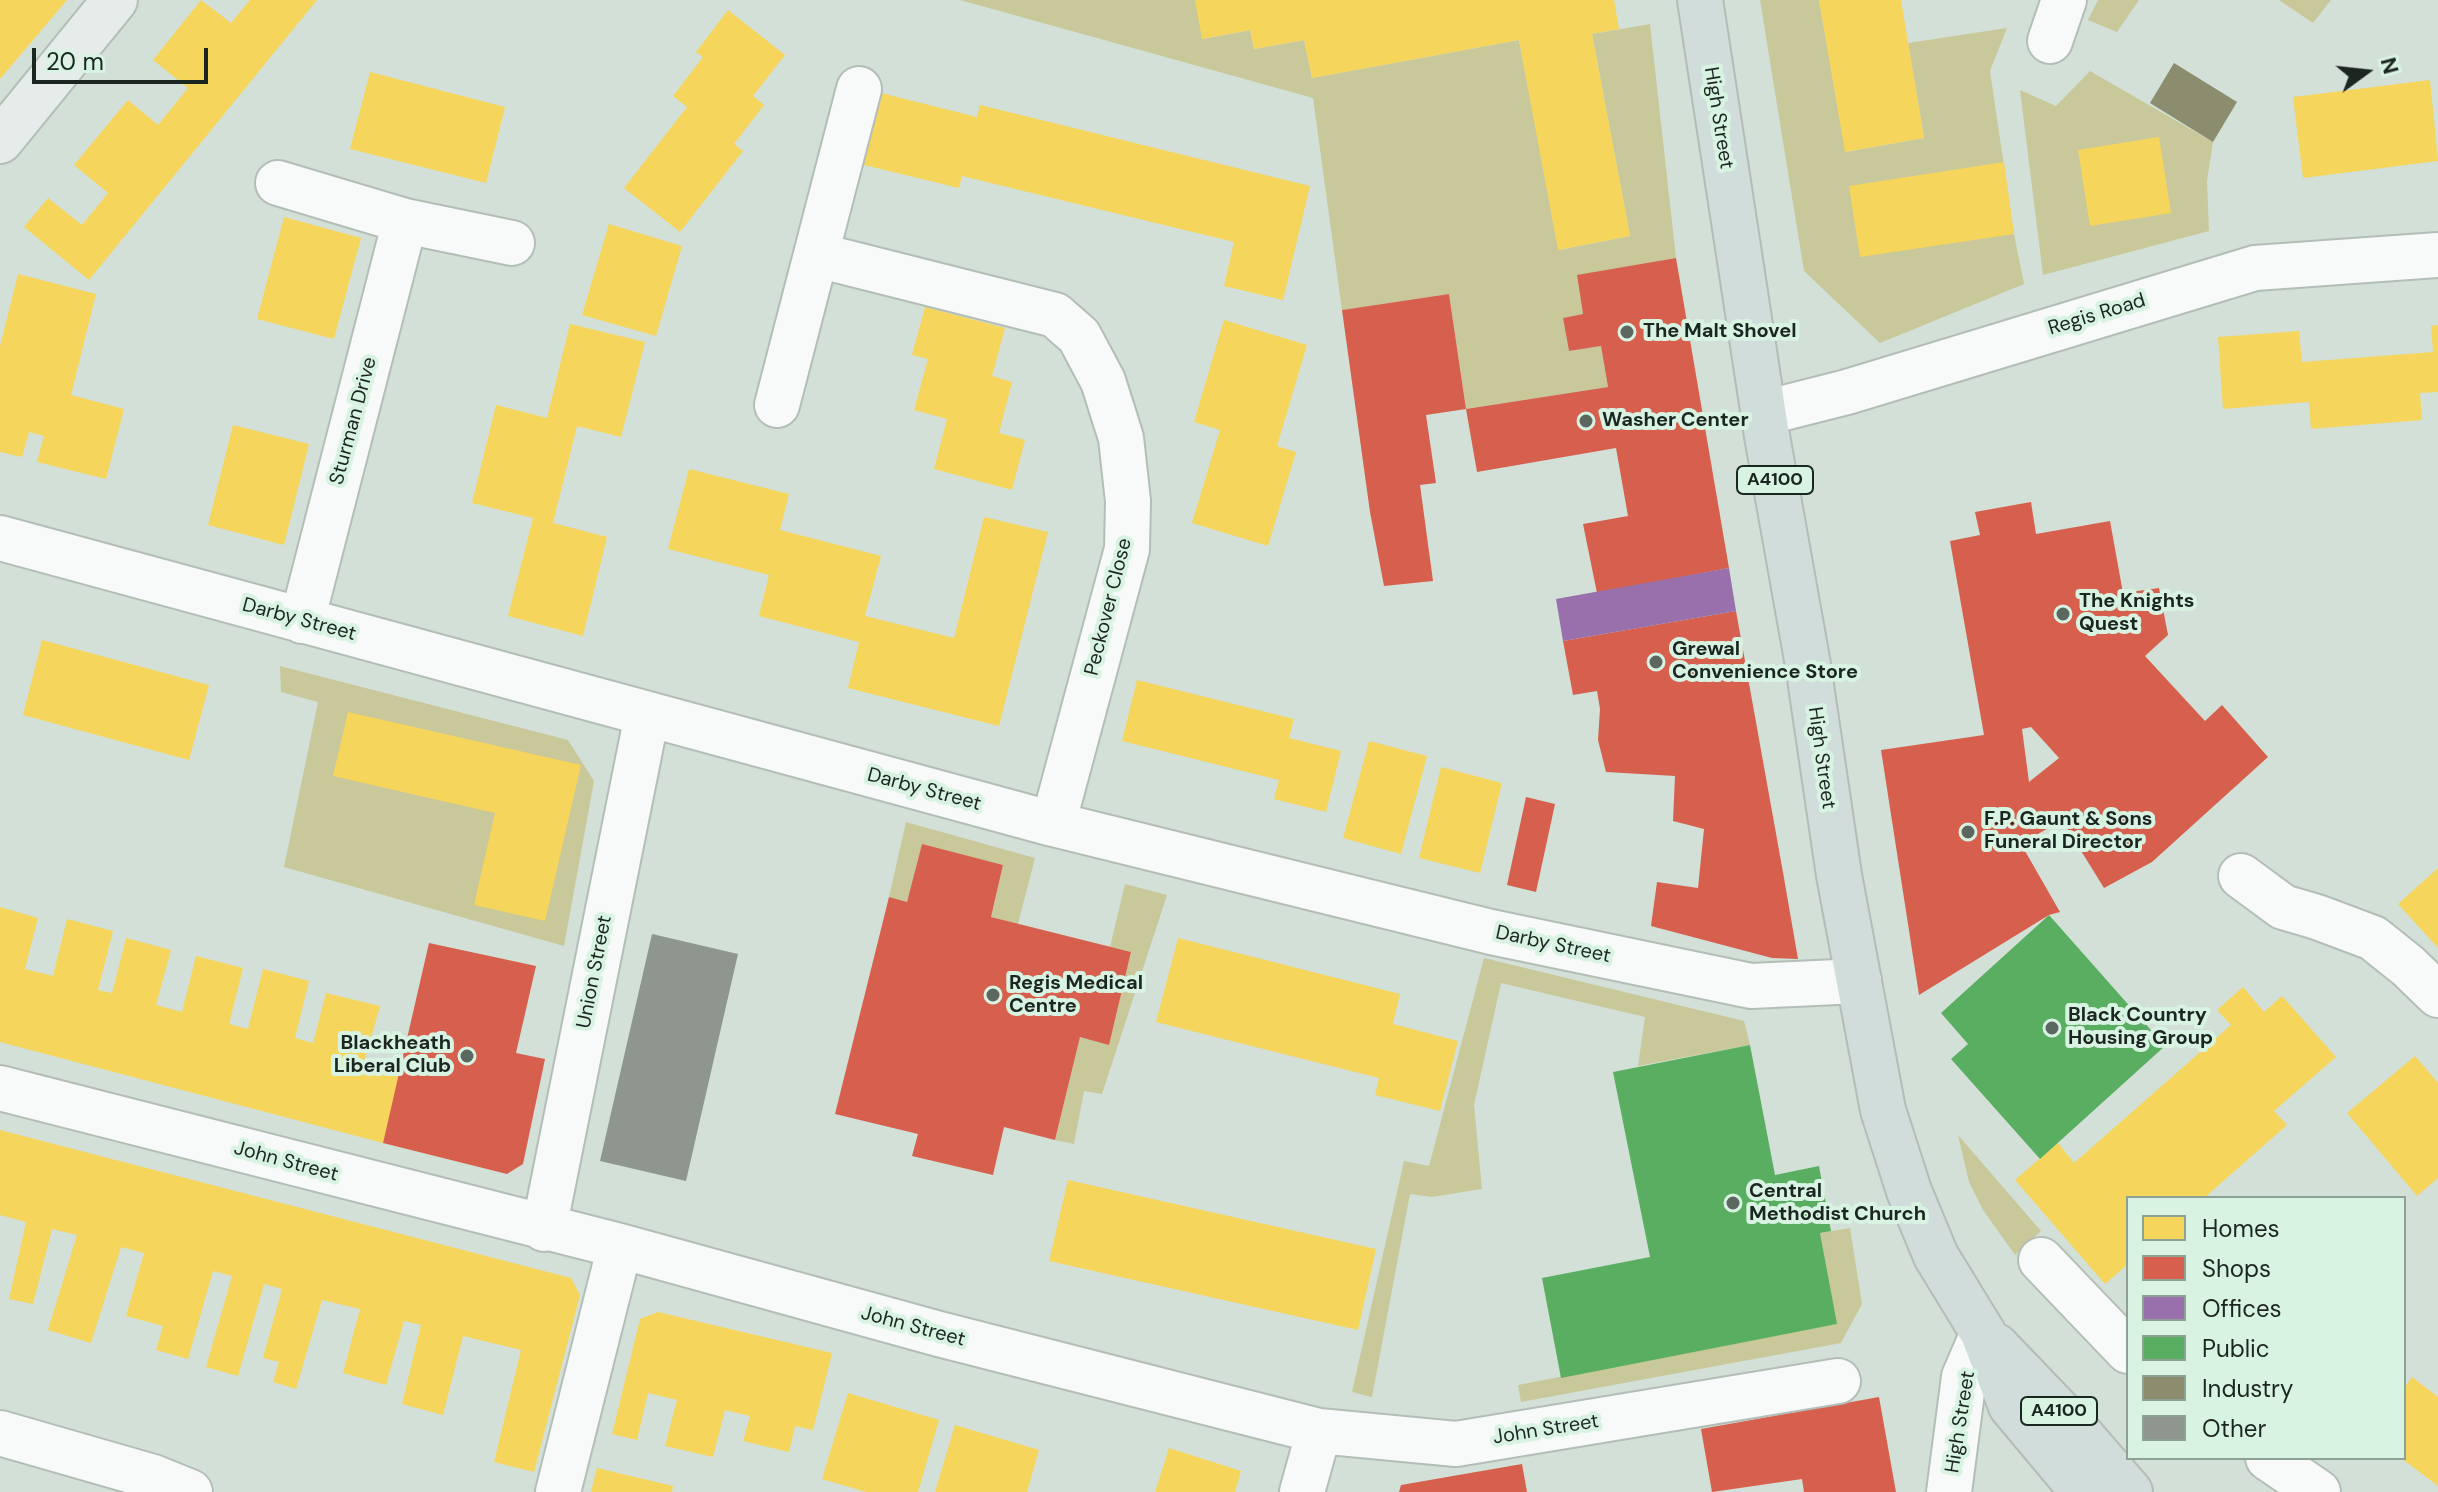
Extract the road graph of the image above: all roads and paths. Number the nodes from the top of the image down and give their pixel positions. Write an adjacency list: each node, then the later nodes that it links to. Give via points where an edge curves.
1 (115, 0): 6 (street)
2 (1700, 0): 13 (main road, High Street / A4100)
3 (2064, 0): 4 (street)
4 (2050, 41)
5 (859, 89): 10 (street)
6 (0, 141)
7 (278, 183): 8 (street)
8 (405, 221): 9 (street); 15 (street, Sturman Drive)
9 (512, 243)
10 (817, 255): 12 (street); 17 (street, Peckover Close, via 1055,315 1079,336 1103,381 1121,438 1127,549)
11 (2438, 255): 13 (street, Regis Road, via 2255,268)
12 (777, 405)
13 (1764, 413): 19 (main road, High Street / A4100)
14 (0, 538): 15 (street, Darby Street)
15 (302, 621): 16 (street, Darby Street)
16 (647, 715): 17 (street, Darby Street); 22 (street, Union Street)
17 (1053, 824): 19 (street, Darby Street, via 1491,932 1751,986)
18 (2241, 876): 20 (street, via 2283,907 2373,938)
19 (1859, 981): 25 (main road, High Street / A4100, via 1883,1110 1909,1191 1936,1256)
20 (2438, 995)
21 (0, 1088): 22 (street, John Street)
22 (544, 1229): 23 (street, John Street)
23 (620, 1246): 28 (street, John Street); 32 (street)
24 (2041, 1260): 26 (street)
25 (1983, 1333): 34 (street, High Street, via 1964,1377); 35 (main road, A4100, via 2011,1406); 36 (main road, A4100)
26 (2126, 1349)
27 (1838, 1381): 28 (street, John Street, via 1456,1444)
28 (1319, 1431): 33 (street)
29 (0, 1433): 31 (street)
30 (2271, 1460): 37 (street)
31 (190, 1492)
32 (558, 1492)
33 (1302, 1492)
34 (1949, 1492)
35 (2083, 1492)
36 (2130, 1492)
37 (2318, 1492)

